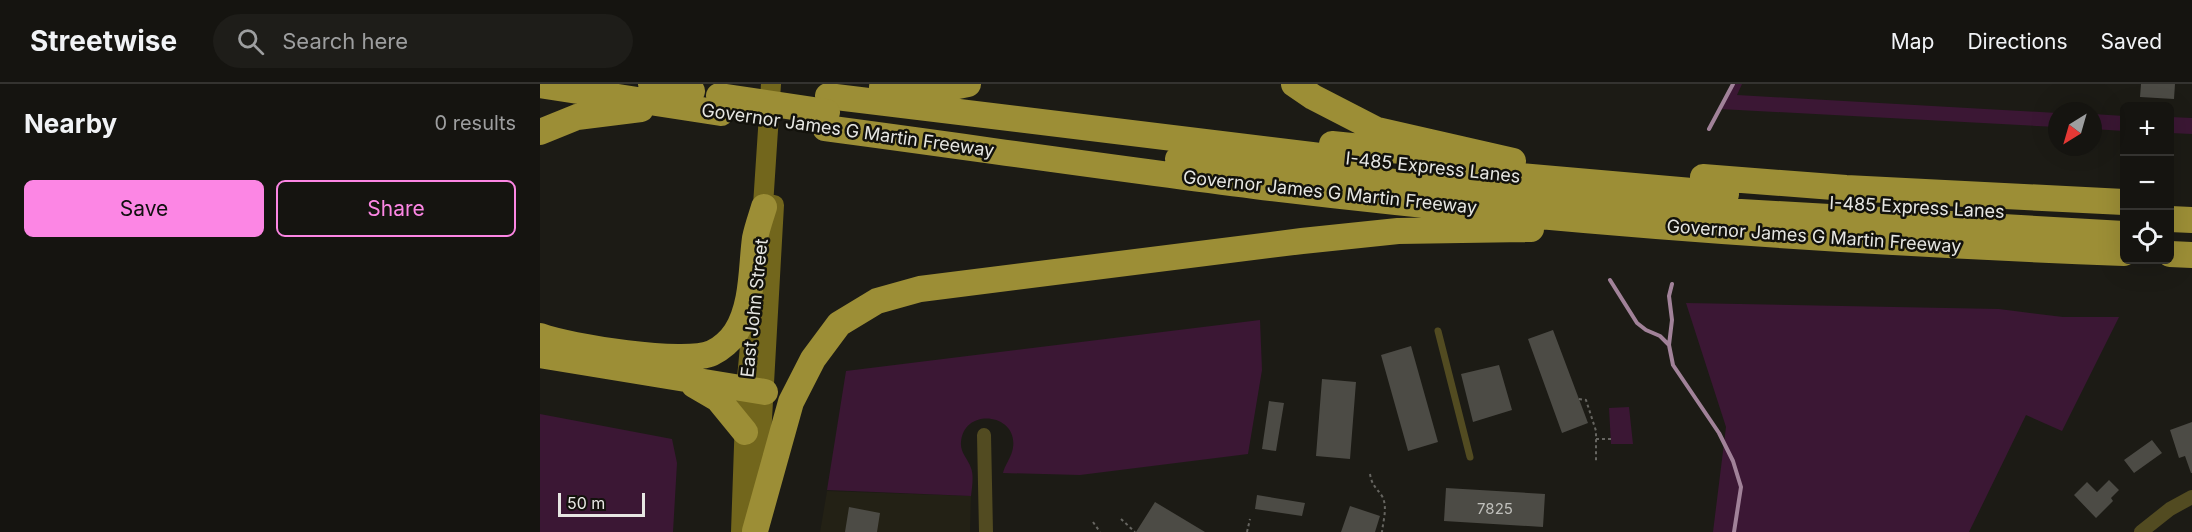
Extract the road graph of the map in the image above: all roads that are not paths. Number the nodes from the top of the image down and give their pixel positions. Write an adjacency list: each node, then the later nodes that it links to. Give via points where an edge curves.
1 (651, 84): 9 (highway)
2 (745, 84): 11 (highway, I-485 Express Lanes)
3 (771, 84): 17 (main road, East John Street)
4 (782, 84): 32 (main road, East John Street, via 768,300)
5 (968, 84): 8 (highway, via 938,90)
6 (1294, 84): 13 (highway, via 1377,130)
7 (540, 85): 10 (highway, Governor James G Martin Freeway)
8 (872, 86): 13 (highway, via 1245,136)
9 (720, 105): 10 (highway, Governor James G Martin Freeway); 11 (highway, Governor James G Martin Freeway)
10 (689, 108): 12 (highway, via 658,107 577,117)
11 (827, 112): 18 (highway, I-485 Express Lanes, via 1863,206); 21 (highway, Governor James G Martin Freeway, via 1255,186); 22 (highway, I-485 Express Lanes, via 1093,149 1519,195)
12 (540, 132)
13 (1513, 161): 14 (highway, via 1846,188)
14 (2120, 202)
15 (2174, 204): 16 (highway)
16 (2192, 205)
17 (764, 207): 29 (highway, via 747,303 737,331 712,353 686,358 580,346); 32 (main road, East John Street)
18 (2120, 217)
19 (2174, 219): 20 (highway)
20 (2192, 220)
21 (1687, 228): 25 (highway, Governor James G Martin Freeway); 37 (highway, via 1653,235 1515,229 1398,231 1034,273 920,289 877,301 839,324 813,359 791,402)
22 (2120, 234)
23 (2174, 235): 24 (highway)
24 (2192, 235)
25 (2120, 253)
26 (2174, 254): 27 (highway)
27 (2192, 255)
28 (1438, 331): 35 (lane)
29 (540, 336)
30 (540, 355): 31 (highway)
31 (674, 378): 32 (highway); 33 (highway, via 705,389)
32 (756, 390): 33 (main road, East John Street); 37 (main road, East John Street)
33 (745, 432): 37 (main road, East John Street)
34 (984, 435): 38 (street)
35 (1470, 457)
36 (2192, 497): 39 (street)
37 (750, 532)
38 (986, 532)
39 (2141, 532)

